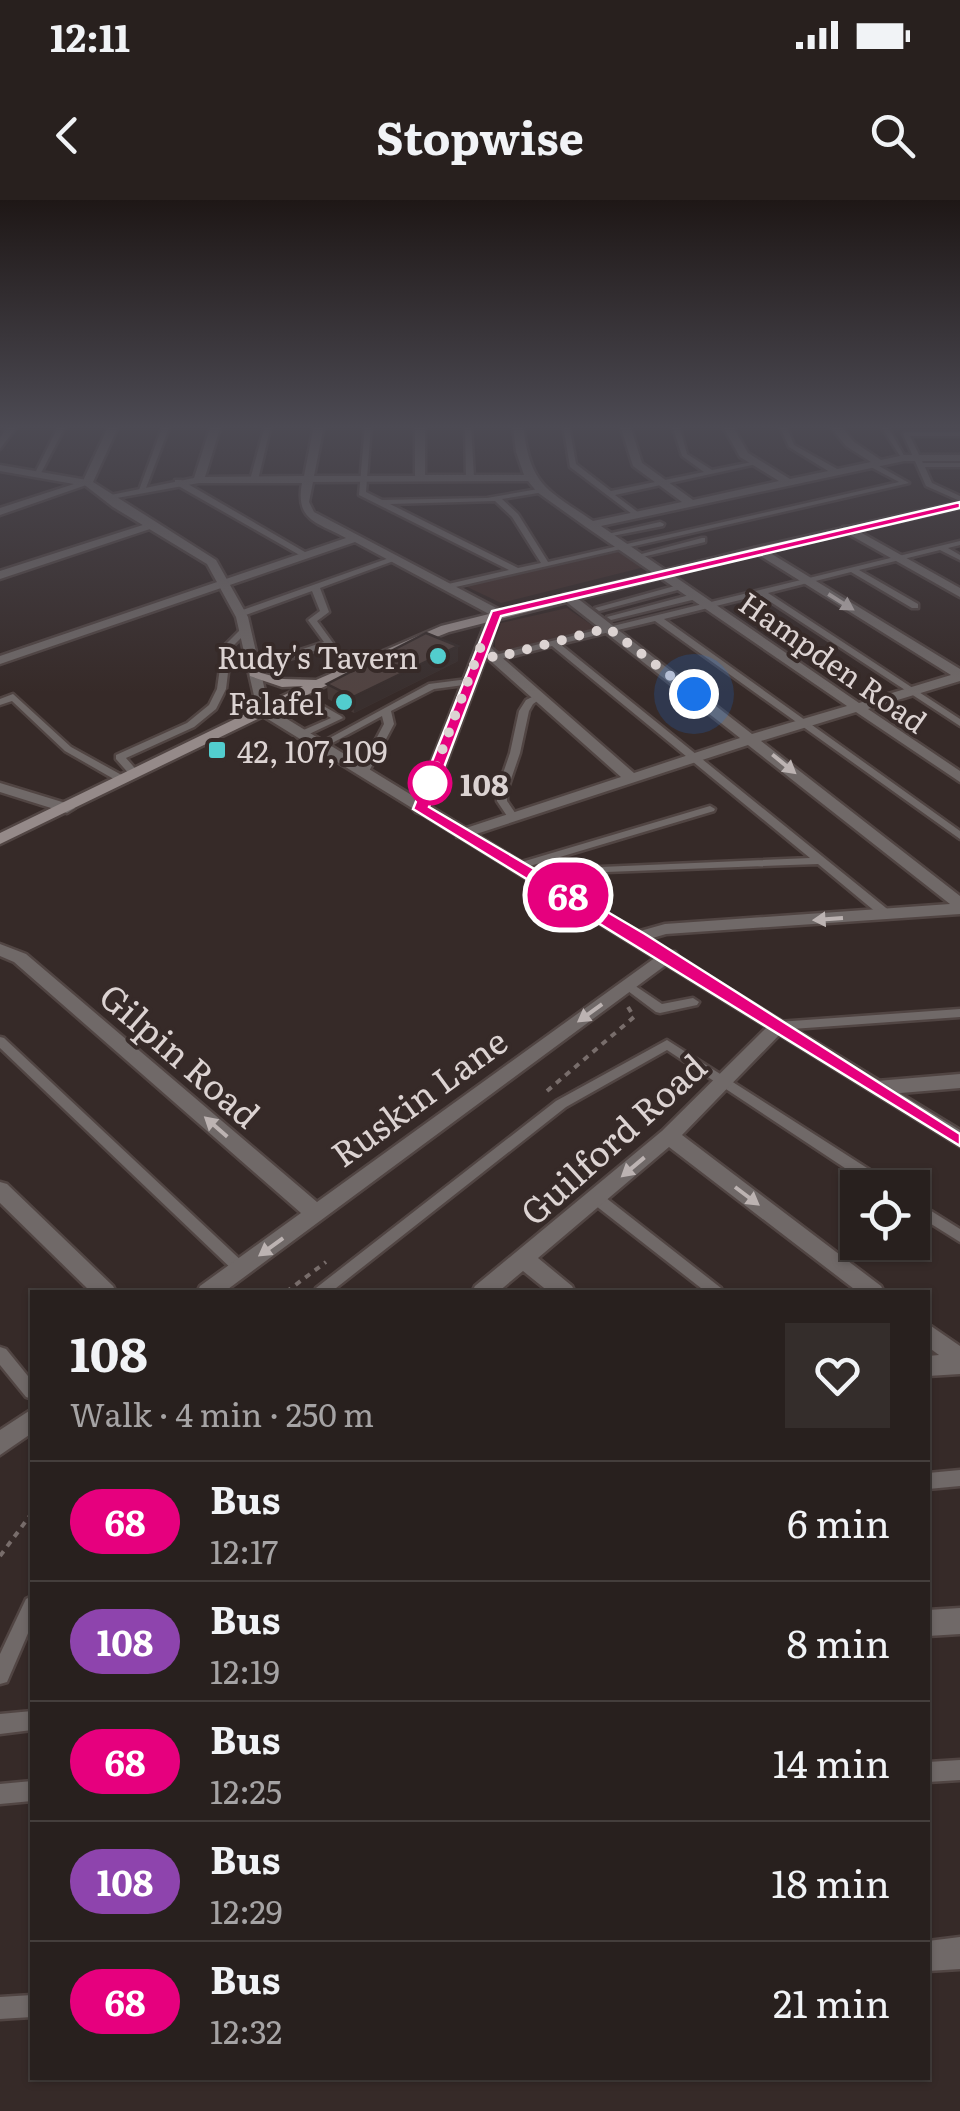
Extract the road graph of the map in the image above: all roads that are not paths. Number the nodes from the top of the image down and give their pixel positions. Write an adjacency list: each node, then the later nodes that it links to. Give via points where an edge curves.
1 (131, 514): 12 (street)
2 (234, 514): 21 (lane)
3 (310, 514): 15 (street)
4 (403, 514): 27 (lane)
5 (512, 514): 26 (lane)
6 (576, 514): 10 (street, Hampden Road)
7 (636, 514): 10 (street)
8 (765, 514): 18 (lane)
9 (902, 514): 13 (main road)
10 (590, 524): 14 (street, Hampden Road)
11 (660, 524): 14 (lane)
12 (149, 526): 30 (street); 32 (street, via 212,562)
13 (847, 529): 20 (main road); 25 (street)
14 (606, 535): 18 (street, Hampden Road)
15 (357, 538): 21 (street); 24 (street)
16 (702, 540): 22 (lane)
17 (960, 543): 19 (lane)
18 (623, 546): 22 (street, Hampden Road); 26 (lane)
19 (942, 548): 23 (lane); 25 (lane)
20 (758, 550): 29 (main road); 31 (street)
21 (306, 555): 32 (street)
22 (638, 556): 29 (street, Hampden Road)
23 (960, 558)
24 (394, 559): 34 (lane); 35 (street)
25 (900, 559): 28 (lane); 37 (street)
26 (545, 564): 27 (lane)
27 (517, 570): 35 (lane)
28 (854, 570): 31 (lane); 40 (lane)
29 (664, 574): 33 (street, Hampden Road); 38 (main road)
30 (0, 575)
31 (808, 581): 36 (lane); 52 (street, one-way to 52)
32 (224, 582): 42 (street); 50 (street)
33 (682, 586): 39 (street, Hampden Road); 41 (lane)
34 (315, 587): 42 (lane); 51 (lane, via 325,612 312,620 329,643)
35 (447, 587): 43 (street)
36 (762, 592): 39 (lane); 55 (lane)
37 (960, 593)
38 (568, 598): 43 (main road); 45 (street)
39 (703, 600): 44 (lane); 45 (lane); 59 (street, Hampden Road)
40 (915, 606)
41 (600, 608)
42 (240, 614): 46 (street)
43 (496, 614): 48 (street); 53 (main road, via 390,650)
44 (657, 618): 45 (lane); 62 (lane)
45 (609, 623): 47 (lane); 65 (street)
46 (245, 630): 51 (street); 69 (lane, via 227,648 212,709 120,757)
47 (553, 642): 49 (lane); 67 (lane)
48 (481, 646): 49 (street); 54 (street)
49 (494, 658): 57 (street)
50 (0, 660)
51 (254, 670): 53 (main road, via 289,684); 60 (street)
52 (960, 676): 55 (street)
53 (323, 682): 56 (main road)
54 (468, 682): 61 (lane, via 432,686); 74 (street)
55 (914, 691): 59 (street); 63 (lane)
56 (297, 694): 60 (main road); 64 (lane, via 338,718)
57 (538, 697): 70 (street); 76 (lane, via 524,710 502,791)
58 (0, 702): 69 (lane, via 13,697 68,749)
59 (860, 708): 62 (street); 71 (street, Hampden Road)
60 (263, 710): 64 (street); 69 (main road)
61 (386, 710): 66 (lane); 68 (lane, via 389,724)
62 (808, 723): 65 (street); 78 (lane)
63 (960, 723)
64 (302, 734): 66 (street)
65 (752, 738): 67 (street); 82 (street, one-way to 82)
66 (320, 746): 68 (street)
67 (691, 758): 70 (street); 80 (lane)
68 (363, 773): 74 (street)
69 (129, 777): 73 (main road)
70 (630, 777): 76 (street)
71 (960, 778)
72 (0, 787): 73 (street)
73 (67, 808): 79 (main road)
74 (421, 809): 77 (street)
75 (710, 809): 81 (lane)
76 (513, 817): 77 (street)
77 (462, 834): 81 (street)
78 (960, 836)
79 (0, 839)
80 (820, 861): 81 (lane); 83 (lane)
81 (525, 870): 84 (street)
82 (960, 907): 83 (street)
83 (887, 915): 84 (street, one-way to 84, via 665,929)
84 (639, 938): 86 (street)
85 (0, 950): 100 (street, Gilpin Road, one-way to 85, via 20,958)
86 (668, 956): 87 (street, Ruskin Lane); 90 (street)
87 (626, 993): 88 (lane, via 660,1009); 100 (street, Ruskin Lane, one-way to 100)
88 (693, 1002)
89 (960, 1014): 90 (lane)
90 (778, 1026): 92 (street, Guilford Road); 94 (street)
91 (0, 1041): 104 (lane)
92 (727, 1082): 95 (street, Guilford Road); 97 (lane); 107 (lane, via 667,1044 561,1104)
93 (960, 1082): 94 (street)
94 (877, 1088): 96 (street)
95 (669, 1136): 99 (street, Guilford Road, one-way to 99); 111 (street, one-way to 111)
96 (960, 1139)
97 (860, 1170)
98 (0, 1190): 105 (street)
99 (596, 1198): 103 (street, Guilford Road); 110 (lane)
100 (316, 1214): 104 (street, Ruskin Lane, one-way to 104)
101 (930, 1216): 102 (lane)
102 (960, 1236)
103 (524, 1259): 108 (street, Guilford Road); 109 (street)
104 (241, 1269): 106 (street, Ruskin Lane)
105 (103, 1290)
106 (211, 1290)
107 (324, 1290)
108 (485, 1290)
109 (562, 1290)
110 (713, 1290)
111 (871, 1290)
112 (930, 1336): 114 (street)
113 (0, 1354): 116 (lane)
114 (960, 1361): 115 (street)
115 (930, 1366)
116 (30, 1390)
117 (30, 1422): 118 (street)
118 (0, 1444)
119 (960, 1478): 120 (lane)
120 (930, 1481)
121 (30, 1610): 124 (lane)
122 (960, 1621): 123 (street)
123 (930, 1623)
124 (0, 1675)
125 (30, 1721): 126 (lane)
126 (0, 1724)
127 (960, 1770): 128 (lane)
128 (930, 1772)
129 (30, 1791): 130 (lane)
130 (0, 1794)
131 (960, 1953): 132 (street)
132 (930, 1956)
133 (30, 2006): 134 (lane)
134 (0, 2008)

